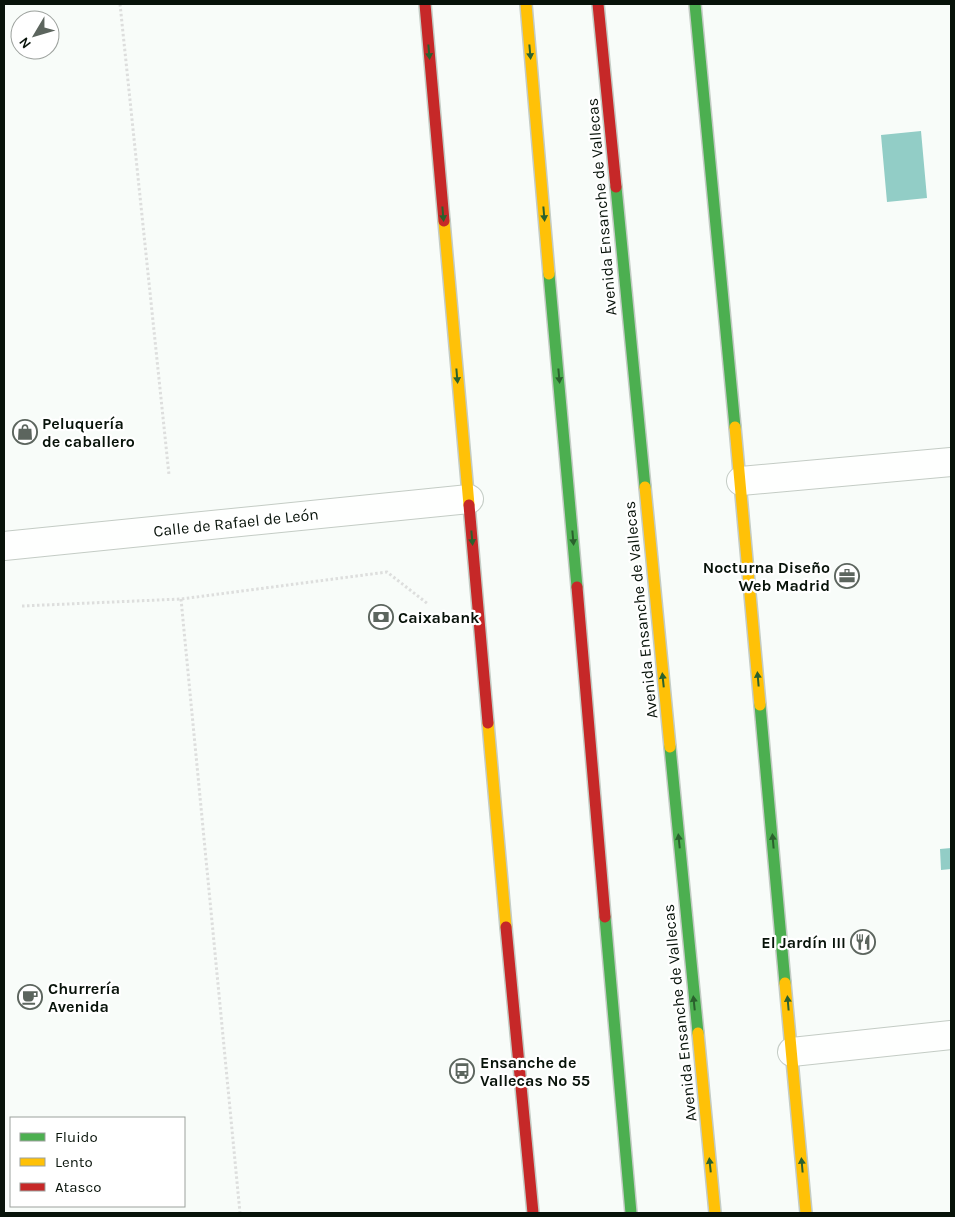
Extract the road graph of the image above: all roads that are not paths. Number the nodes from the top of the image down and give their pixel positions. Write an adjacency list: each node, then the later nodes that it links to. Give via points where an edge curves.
1 (425, 4): 7 (street, one-way to 7)
2 (526, 4): 12 (street, one-way to 12)
3 (598, 4): 13 (street, Avenida Ensanche de Vallecas, one-way to 3)
4 (695, 4): 6 (street)
5 (951, 462): 6 (street)
6 (741, 482): 10 (street, one-way to 6)
7 (469, 499): 8 (street, Calle de Rafael de León); 11 (street, one-way to 11)
8 (4, 546)
9 (951, 1035): 10 (street)
10 (792, 1052): 14 (street, one-way to 10)
11 (533, 1213)
12 (631, 1213)
13 (715, 1213)
14 (806, 1213)

